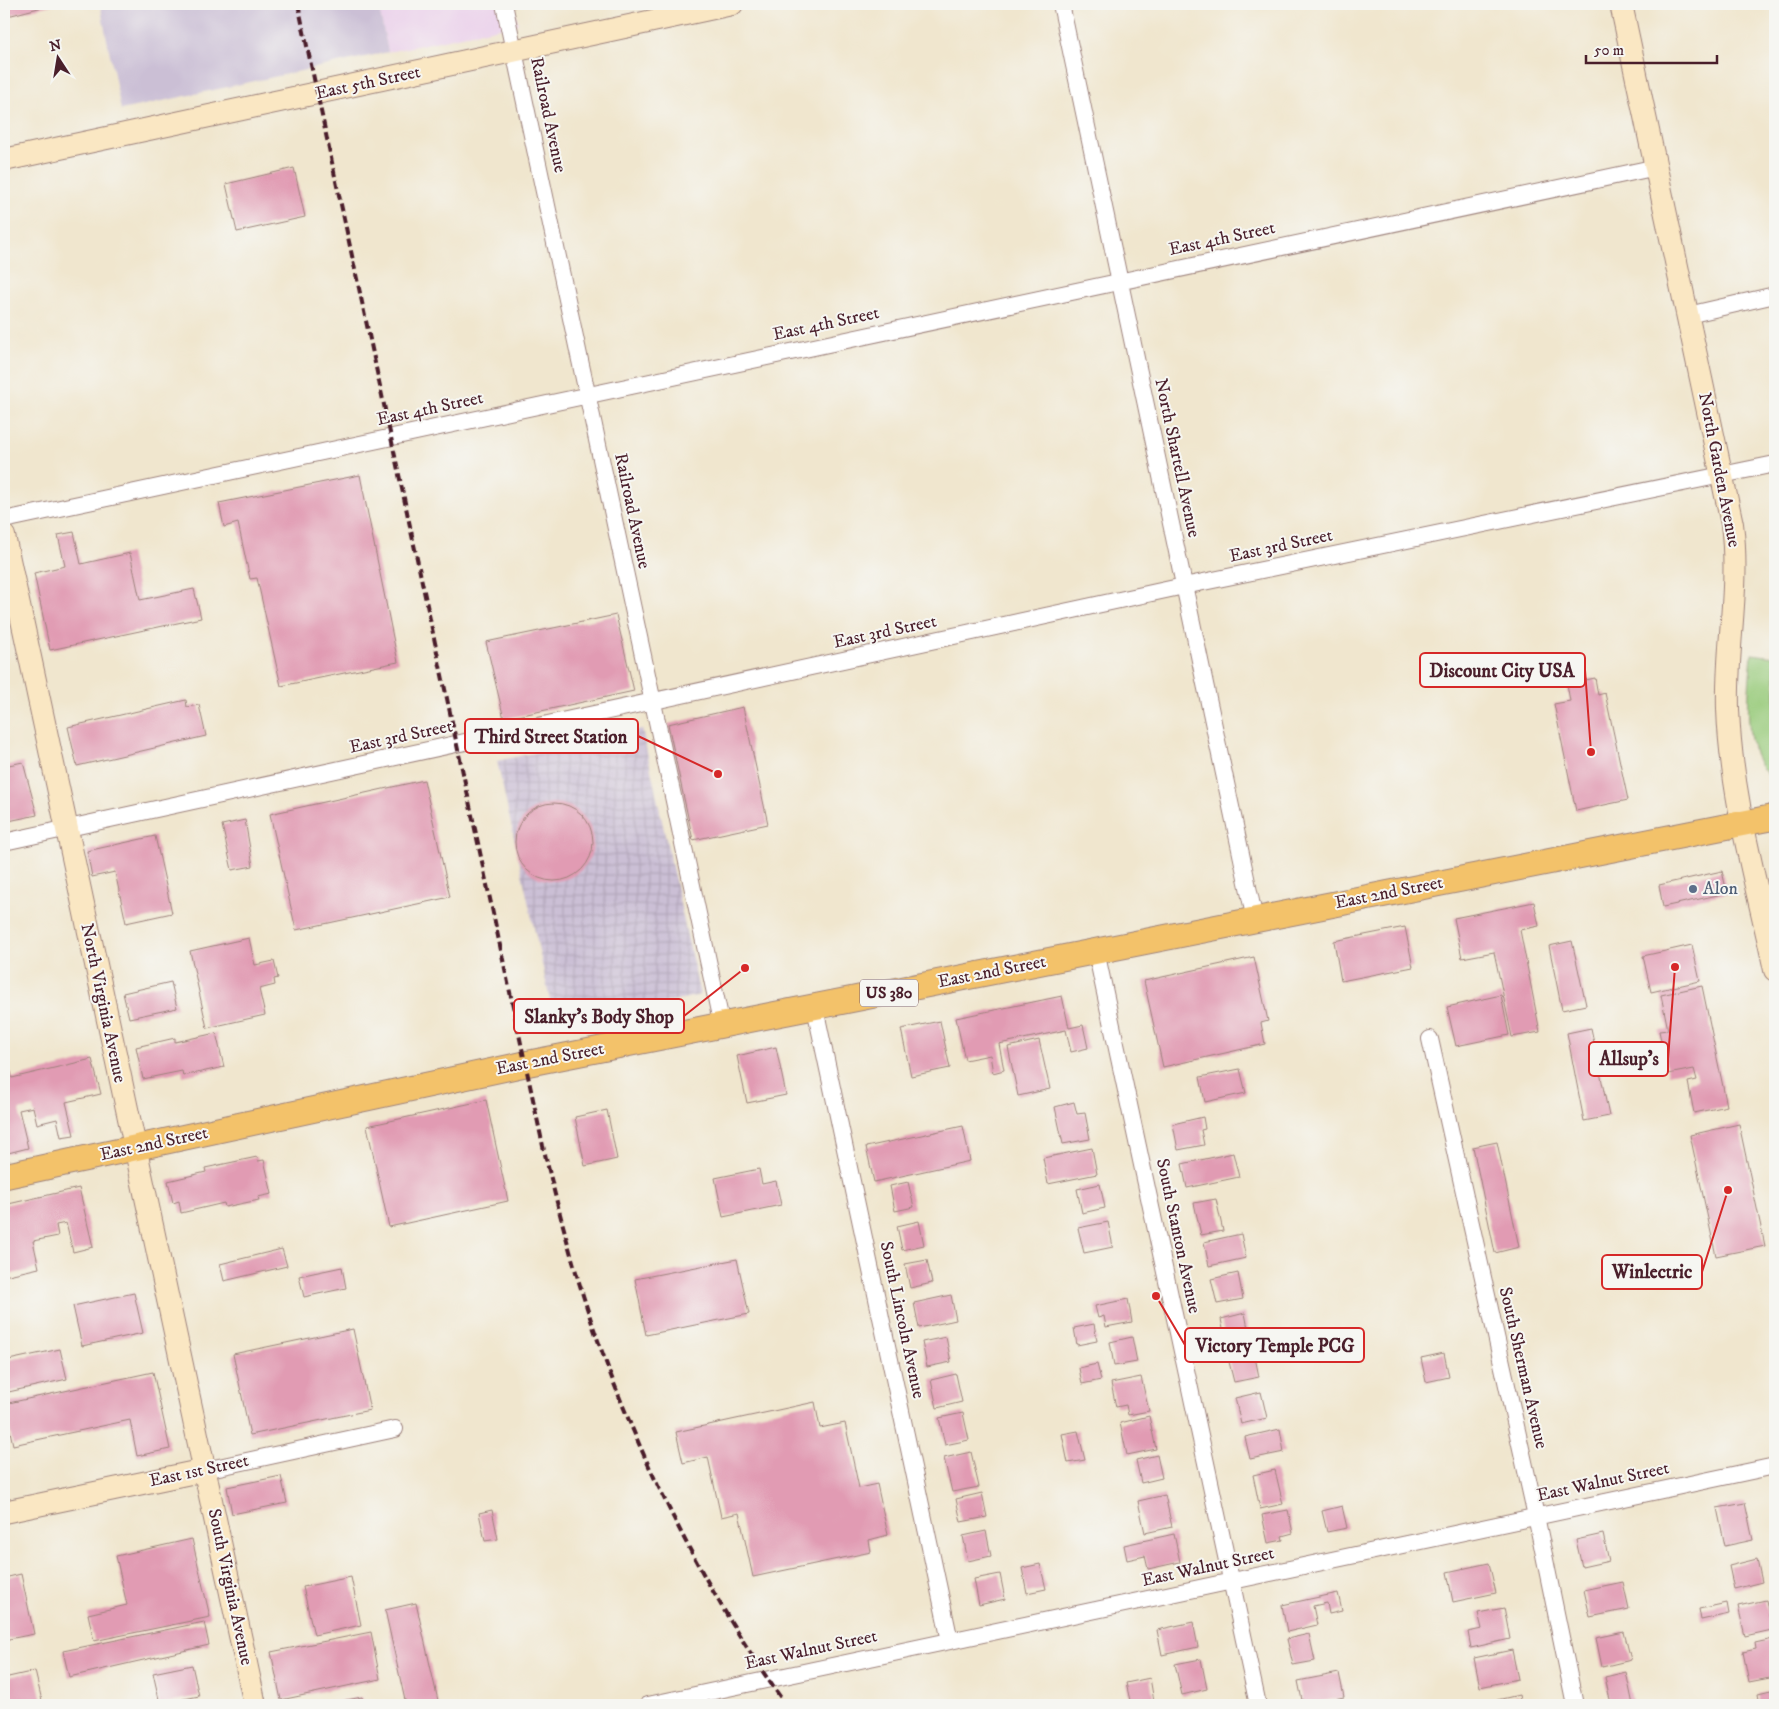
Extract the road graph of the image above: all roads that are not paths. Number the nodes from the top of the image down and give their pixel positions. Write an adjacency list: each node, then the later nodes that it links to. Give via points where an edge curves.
1 (504, 4): 5 (street, Railroad Avenue)
2 (732, 4): 5 (street, East 5th Street)
3 (1061, 4): 8 (street, North Shartell Avenue)
4 (1621, 4): 7 (street, North Garden Avenue)
5 (514, 51): 6 (street, East 5th Street); 11 (street, Railroad Avenue)
6 (4, 160)
7 (1657, 167): 8 (street, East 4th Street); 10 (street, North Garden Avenue)
8 (1120, 282): 11 (street, East 4th Street); 16 (street, North Shartell Avenue)
9 (1775, 295): 10 (street)
10 (1688, 315): 13 (street, North Garden Avenue)
11 (587, 397): 14 (street, East 4th Street); 17 (street, Railroad Avenue)
12 (1775, 464): 13 (street, East 3rd Street)
13 (1723, 475): 16 (street, East 3rd Street); 19 (street, North Garden Avenue, via 1735,544 1736,578 1729,723)
14 (4, 520)
15 (4, 536): 20 (street, North Virginia Avenue)
16 (1184, 586): 17 (street, East 3rd Street); 22 (street, North Shartell Avenue)
17 (652, 703): 20 (street, East 3rd Street); 26 (street, Railroad Avenue)
18 (1775, 817): 19 (main road, East 2nd Street / US 380)
19 (1744, 824): 22 (main road, East 2nd Street / US 380); 24 (street, North Garden Avenue)
20 (66, 828): 21 (street, East 3rd Street); 28 (street, North Virginia Avenue)
21 (4, 842)
22 (1255, 920): 23 (main road, East 2nd Street / US 380)
23 (1096, 951): 25 (main road, East 2nd Street / US 380); 35 (street, South Stanton Avenue)
24 (1775, 970)
25 (815, 1008): 26 (main road, East 2nd Street / US 380); 36 (street, South Lincoln Avenue)
26 (722, 1026): 28 (main road, East 2nd Street / US 380, via 525,1064)
27 (1430, 1039): 34 (street, South Sherman Avenue)
28 (134, 1148): 29 (main road, East 2nd Street / US 380); 32 (street, North Virginia Avenue)
29 (4, 1176)
30 (395, 1429): 32 (street, East 1st Street)
31 (1775, 1466): 34 (street, East Walnut Street)
32 (204, 1470): 33 (street, East 1st Street); 37 (street, South Virginia Avenue)
33 (4, 1512)
34 (1536, 1516): 35 (street, East Walnut Street); 40 (street, South Sherman Avenue)
35 (1233, 1583): 36 (street, East Walnut Street); 39 (street, South Stanton Avenue)
36 (950, 1641): 38 (street, East Walnut Street)
37 (255, 1705)
38 (651, 1705)
39 (1258, 1705)
40 (1575, 1705)

